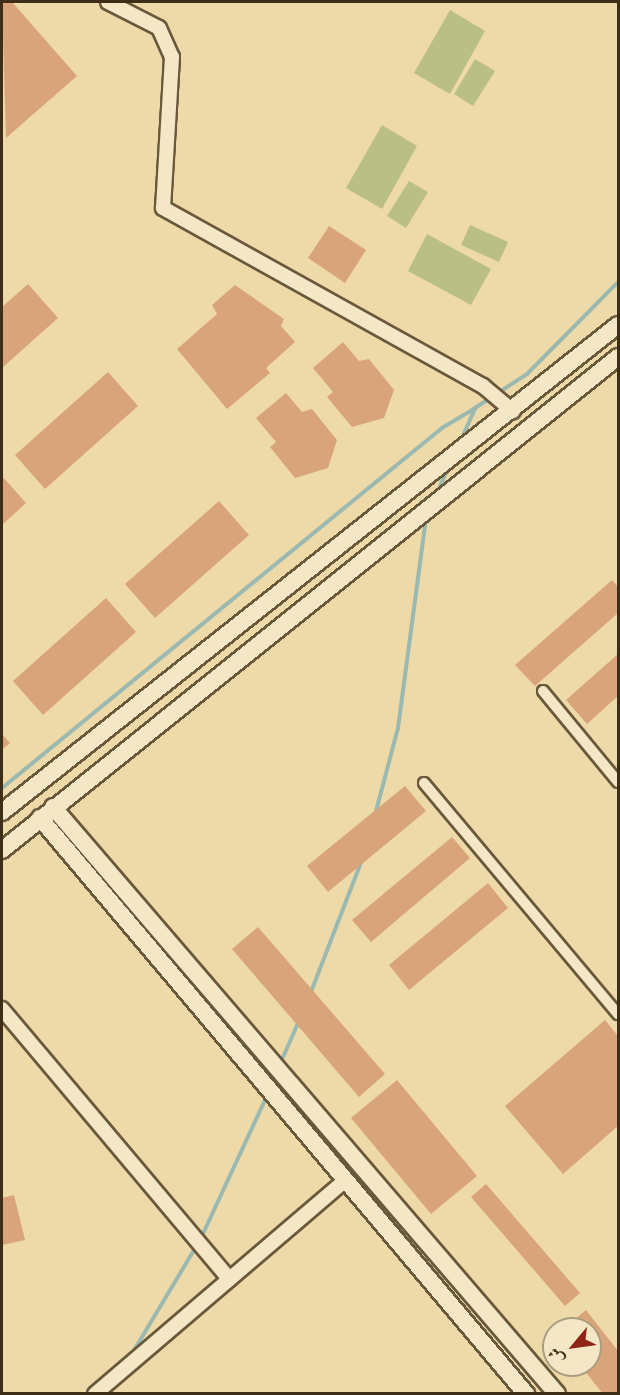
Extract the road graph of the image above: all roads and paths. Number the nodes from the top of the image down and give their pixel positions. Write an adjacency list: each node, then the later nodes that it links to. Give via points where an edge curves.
1 (108, 2): 4 (street, via 159,28 172,57 163,208 483,386)
2 (618, 325): 4 (street)
3 (618, 357): 8 (street)
4 (513, 411): 9 (street)
5 (543, 691): 6 (street)
6 (618, 782)
7 (424, 783): 13 (street)
8 (53, 807): 10 (street); 18 (street)
9 (2, 812)
10 (40, 818): 11 (street); 14 (street)
11 (2, 850)
12 (2, 1009): 15 (street)
13 (618, 1014)
14 (344, 1181): 15 (street); 17 (street)
15 (229, 1279): 16 (street)
16 (96, 1394)
17 (526, 1394)
18 (557, 1394)

